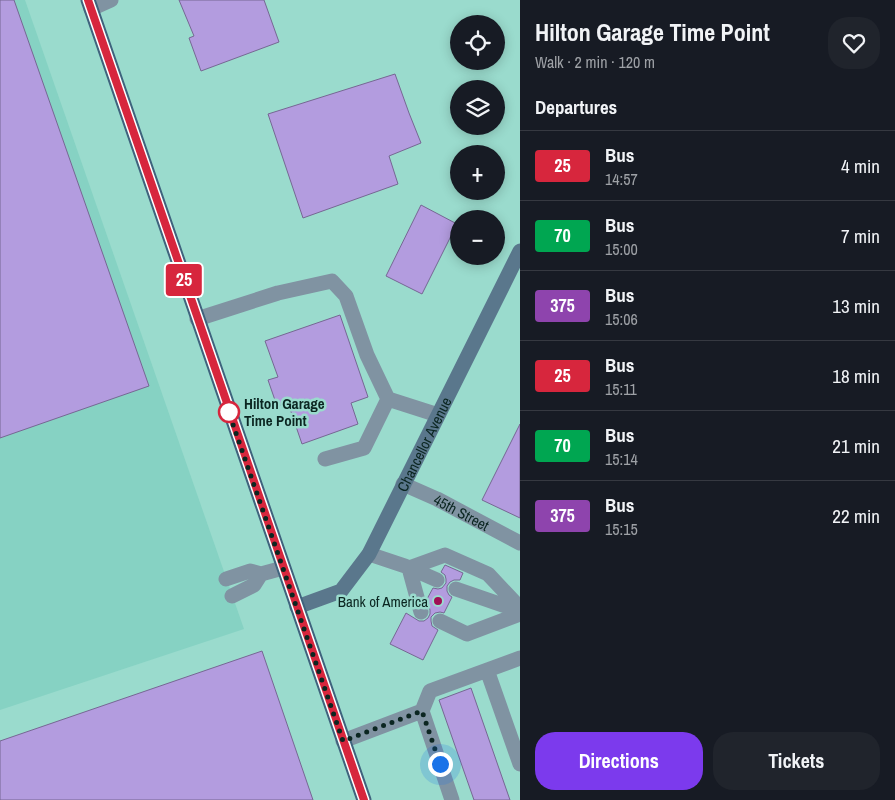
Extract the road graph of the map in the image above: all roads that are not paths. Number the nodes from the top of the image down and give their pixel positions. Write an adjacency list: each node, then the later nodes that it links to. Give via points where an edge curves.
1 (111, 0): 2 (street)
2 (89, 4): 4 (main road)
3 (520, 251): 6 (main road, Chancellor Avenue)
4 (197, 319): 5 (street, via 332,281 346,296); 11 (main road)
5 (388, 400): 6 (street); 7 (street, via 364,448)
6 (438, 415): 8 (main road, Chancellor Avenue)
7 (325, 459)
8 (403, 484): 9 (street, 45th Street); 10 (main road, Chancellor Avenue)
9 (520, 543)
10 (369, 554): 12 (street); 18 (main road, Chancellor Avenue, via 341,591)
11 (283, 568): 13 (street); 18 (main road)
12 (409, 568): 15 (street); 19 (street, via 445,555 488,574); 20 (street)
13 (262, 574): 14 (street, via 250,571); 17 (street, via 254,585)
14 (226, 579)
15 (437, 580)
16 (456, 590): 19 (street)
17 (232, 596)
18 (297, 607): 25 (main road)
19 (520, 611): 21 (street, via 466,634)
20 (421, 612)
21 (440, 621)
22 (520, 658): 23 (street)
23 (487, 670): 24 (street, via 430,691); 26 (street)
24 (422, 711): 25 (street); 28 (street)
25 (343, 741): 27 (main road)
26 (520, 764)
27 (364, 800)
28 (452, 800)

